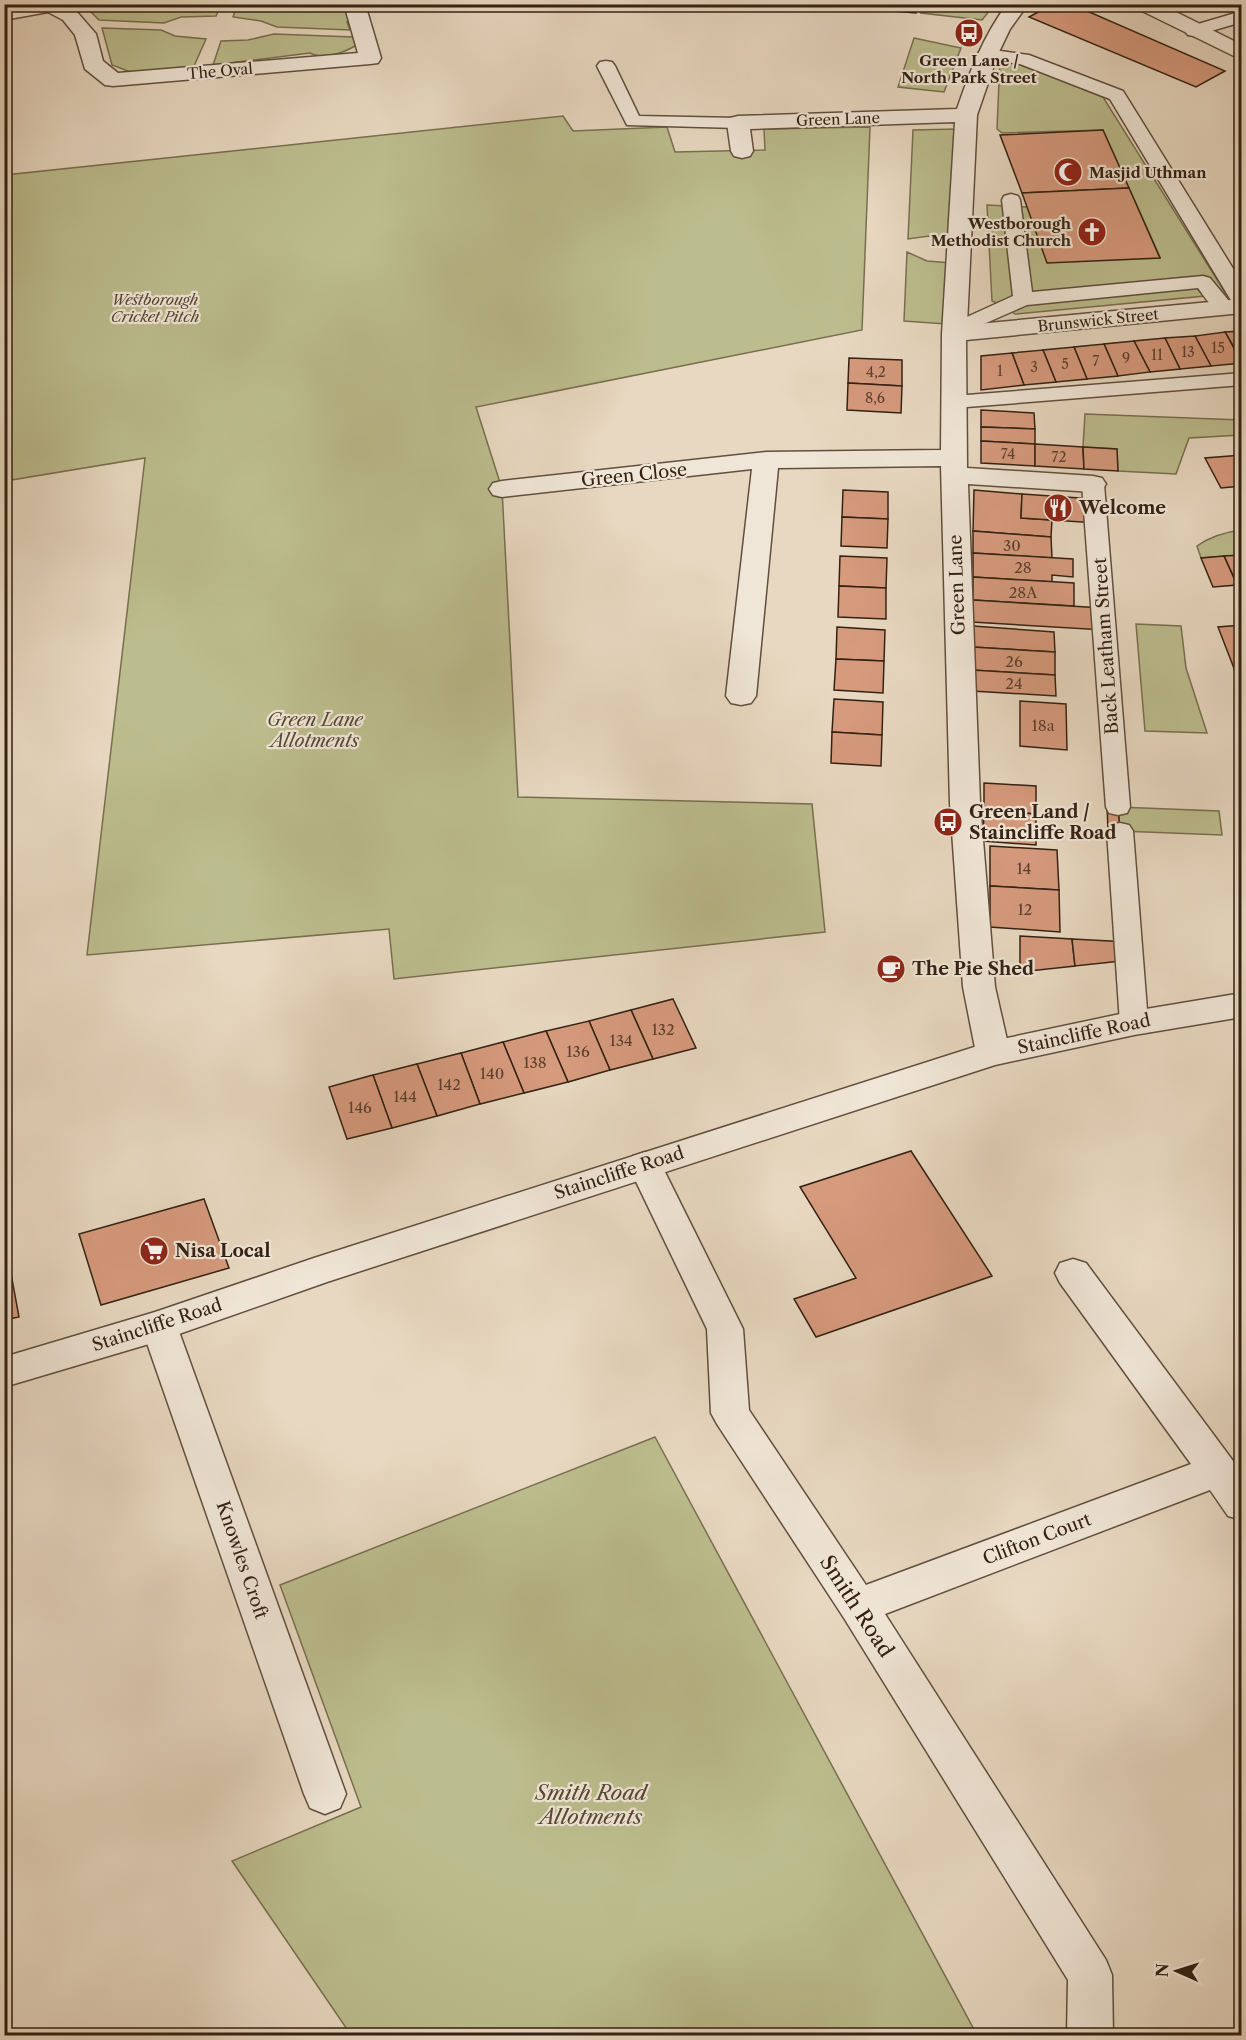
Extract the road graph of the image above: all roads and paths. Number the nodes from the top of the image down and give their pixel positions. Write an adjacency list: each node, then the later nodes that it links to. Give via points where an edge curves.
1 (354, 4): 4 (street, The Oval, via 370,58 113,80 93,64 85,34)
2 (1018, 4): 8 (street, Green Lane)
3 (1143, 4): 7 (street)
4 (54, 5): 5 (street, The Oval)
5 (4, 14)
6 (1242, 15): 7 (lane)
7 (1194, 31): 9 (street)
8 (987, 54): 11 (street, Green Lane); 16 (lane, via 1023,59 1117,96 1222,266)
9 (1242, 54)
10 (606, 66): 12 (lane, via 633,121)
11 (966, 115): 12 (street, Green Lane); 17 (street, Green Lane)
12 (738, 123): 13 (street)
13 (742, 151)
14 (1011, 201): 15 (lane)
15 (1023, 298): 16 (lane, via 1203,282); 17 (lane)
16 (1236, 305): 17 (street, Brunswick Street)
17 (954, 332): 19 (street, Green Lane)
18 (1242, 379): 19 (lane)
19 (954, 402): 21 (street, Green Lane)
20 (766, 460): 21 (street, Green Close); 23 (street, Green Close); 24 (street)
21 (954, 466): 22 (street, Green Close); 27 (street, Green Lane, via 965,803 979,987)
22 (1093, 484): 26 (lane, Back Leatham Street)
23 (502, 489)
24 (741, 696)
25 (1242, 1005): 26 (street, Staincliffe Road)
26 (1134, 1023): 27 (street, Staincliffe Road)
27 (993, 1053): 28 (street, Staincliffe Road)
28 (645, 1165): 30 (street, Staincliffe Road); 34 (street, Smith Road, via 725,1329 730,1413)
29 (1073, 1273): 32 (street)
30 (159, 1326): 31 (street, Staincliffe Road); 35 (street, Knowles Croft)
31 (4, 1372)
32 (1217, 1471): 33 (street); 34 (street, Clifton Court)
33 (1242, 1504)
34 (858, 1606): 36 (street, Smith Road, via 1089,1975)
35 (325, 1794)
36 (1090, 2036)

